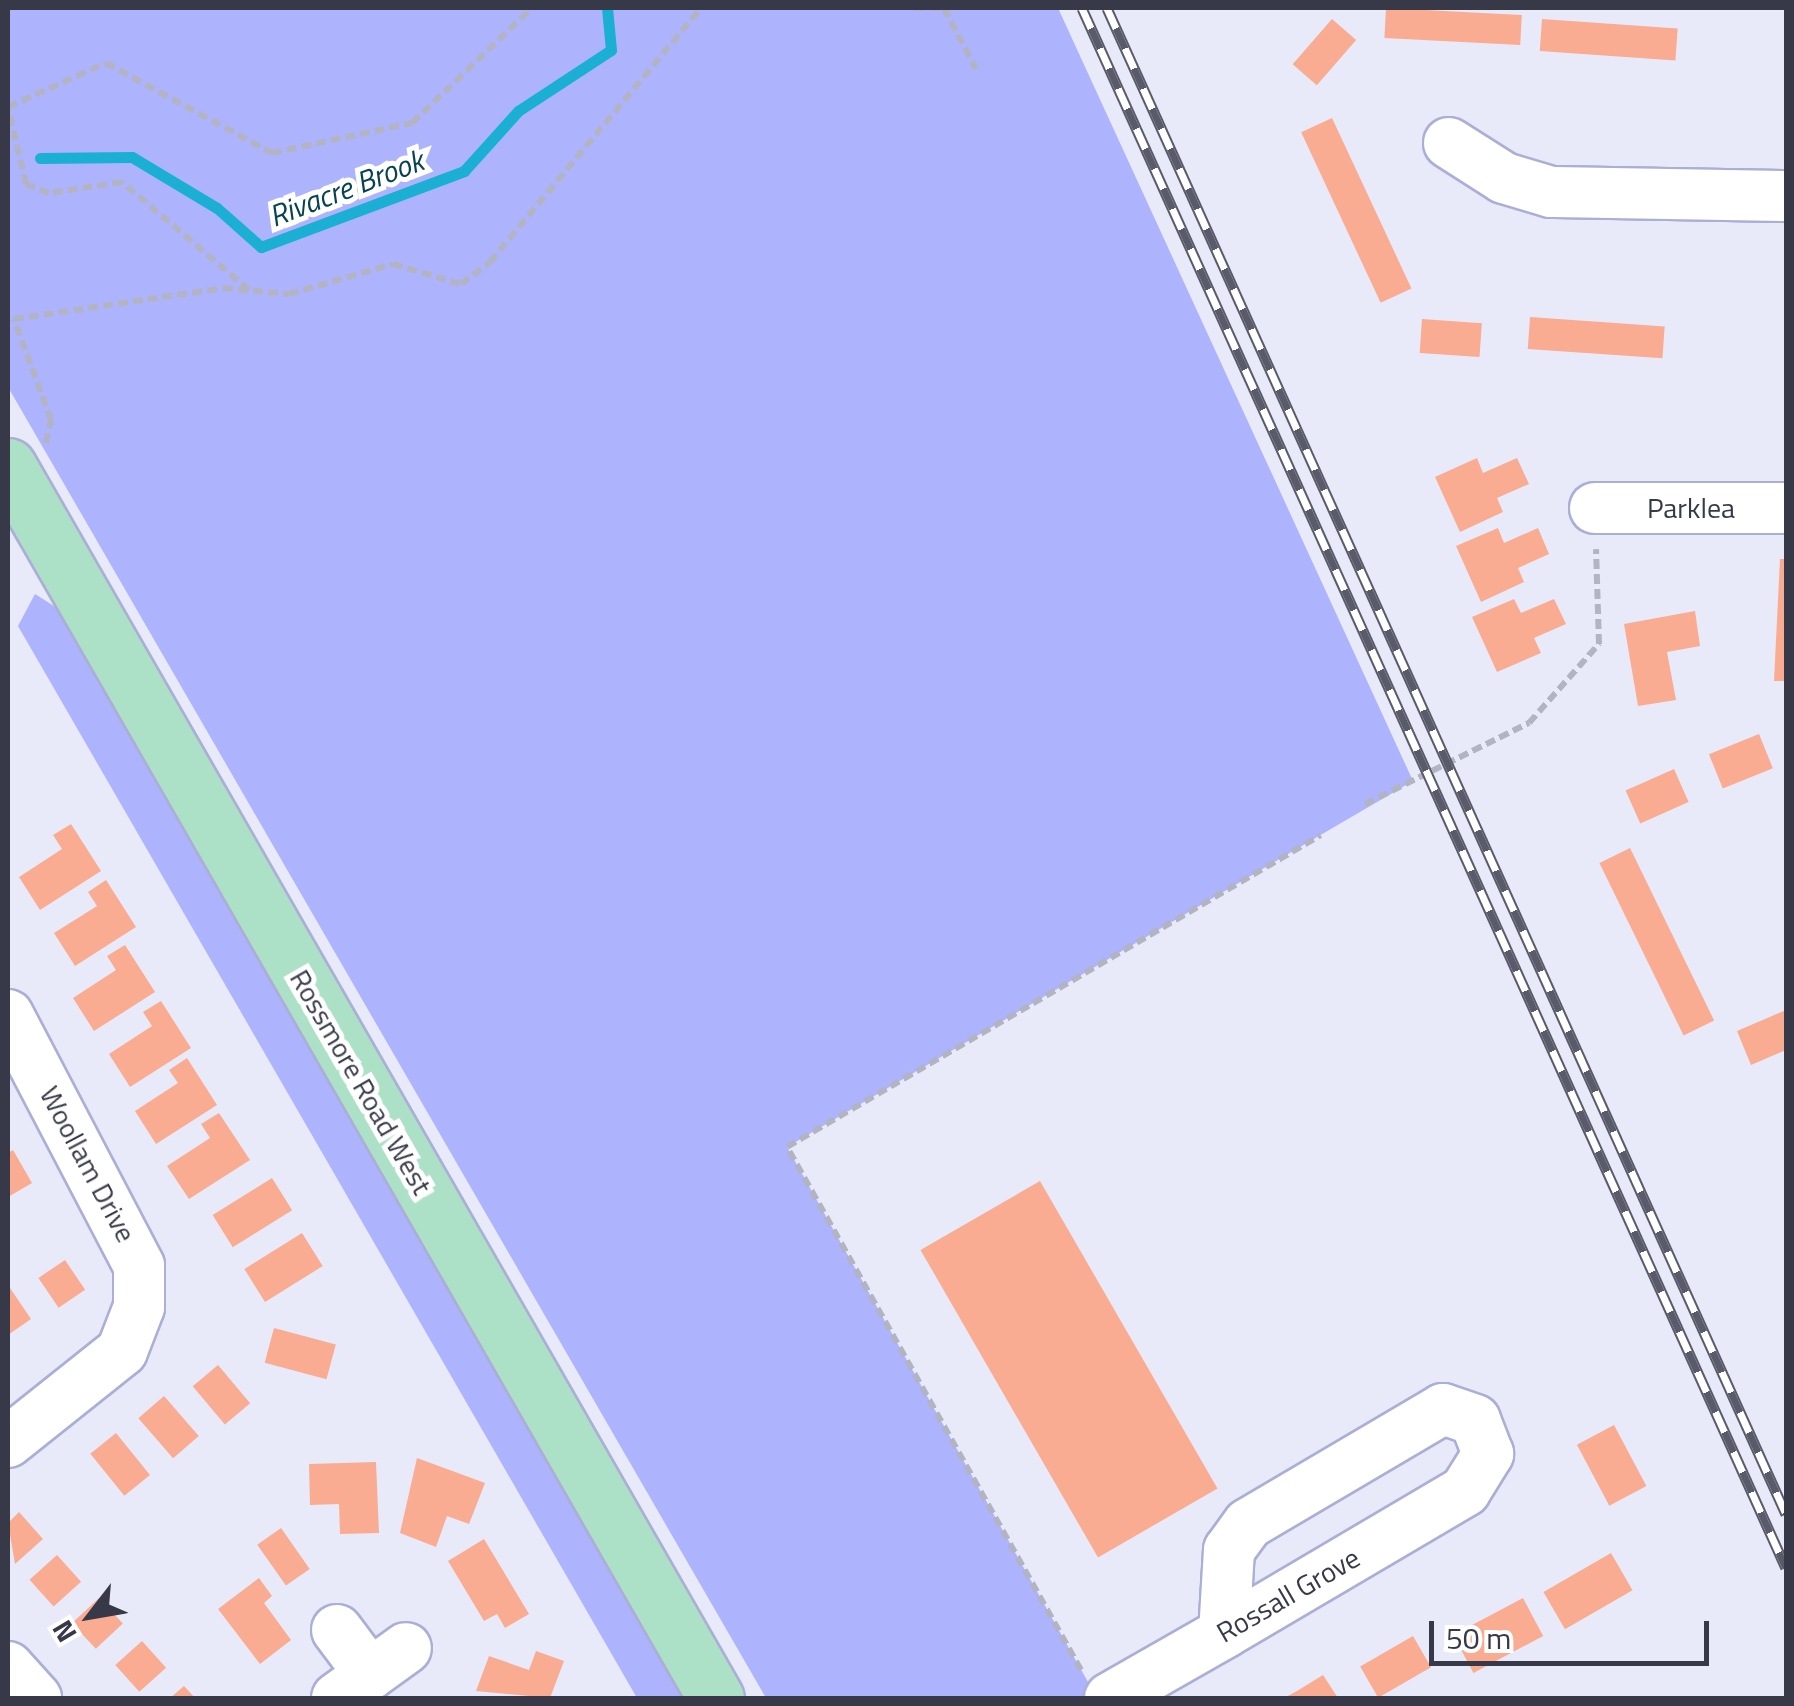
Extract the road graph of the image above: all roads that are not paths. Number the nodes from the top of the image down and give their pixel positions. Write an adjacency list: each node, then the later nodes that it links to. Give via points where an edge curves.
1 (1449, 143): 2 (street, via 1504,178 1551,192)
2 (1786, 196)
3 (13, 489): 14 (main road, Rossmore Road West)
4 (1595, 508): 5 (street, Parklea)
5 (1786, 508)
6 (8, 1015): 7 (street, Woollam Drive, via 140,1266 139,1307 122,1351)
7 (8, 1442)
8 (338, 1630): 11 (street)
9 (1224, 1633): 9 (street, Rossall Grove, via 1465,1492 1488,1454 1485,1436 1465,1409 1443,1409 1236,1535); 12 (street, Rossall Grove)
10 (8, 1667): 13 (street)
11 (371, 1674)
12 (1099, 1690)
13 (36, 1698)
14 (716, 1698)

